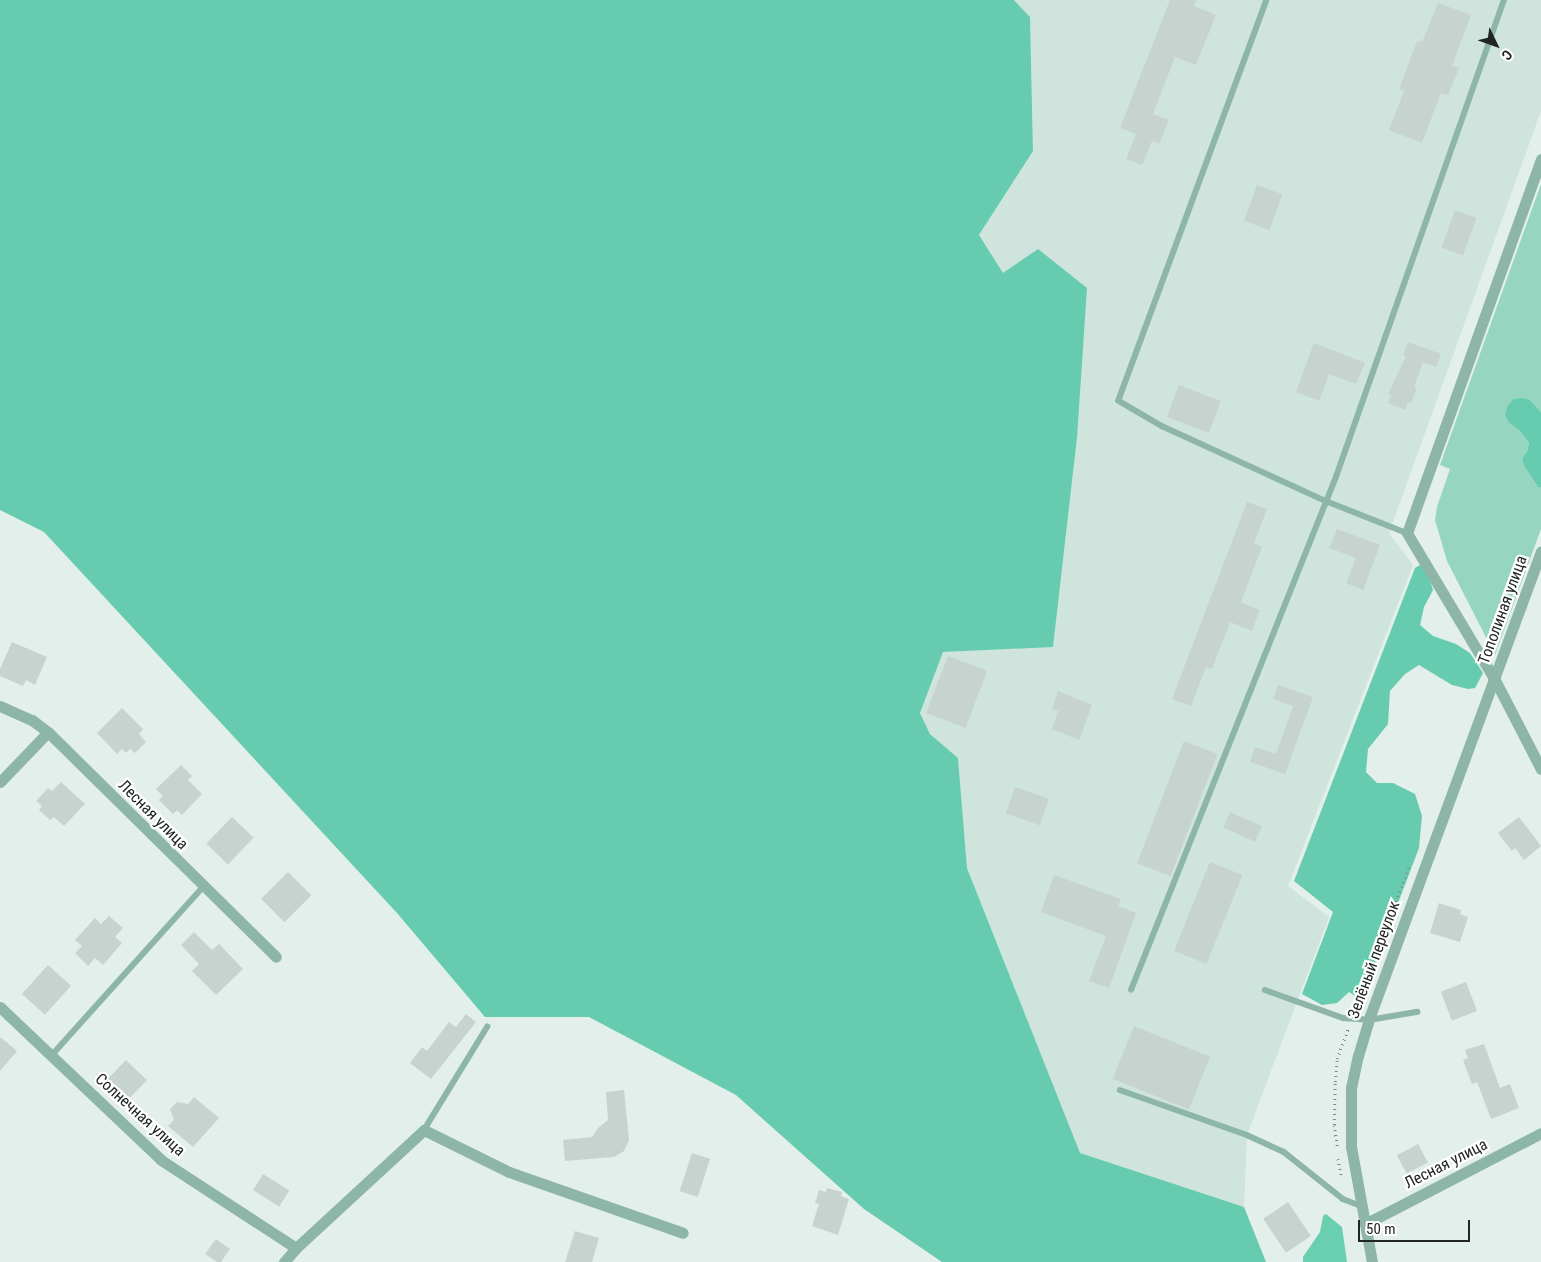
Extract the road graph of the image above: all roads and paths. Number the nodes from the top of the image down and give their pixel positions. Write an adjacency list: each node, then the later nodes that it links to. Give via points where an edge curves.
1 (1267, 0): 4 (lane, via 1119,401 1162,426)
2 (1504, 0): 4 (lane)
3 (1541, 159): 5 (street)
4 (1326, 501): 5 (lane); 14 (lane)
5 (1407, 533): 7 (street)
6 (1541, 551): 7 (street, Тополиная улица)
7 (1495, 680): 10 (street); 18 (street, Зелёный переулок)
8 (0, 706): 9 (street, Лесная улица, via 32,720)
9 (48, 732): 11 (street); 12 (street, Лесная улица)
10 (1541, 769)
11 (0, 782)
12 (203, 887): 13 (street, Лесная улица); 20 (lane)
13 (276, 957)
14 (1131, 990)
15 (1265, 990): 18 (lane, via 1343,1018)
16 (0, 1007): 20 (street, Солнечная улица)
17 (1417, 1012): 18 (lane)
18 (1369, 1020): 24 (street, Зелёный переулок, via 1351,1088 1351,1147)
19 (488, 1027): 22 (lane)
20 (51, 1056): 27 (street, Солнечная улица, via 161,1160)
21 (1120, 1090): 24 (lane, via 1247,1135 1284,1152 1343,1199)
22 (424, 1130): 26 (street, via 509,1172); 27 (street)
23 (1541, 1132): 25 (street, Лесная улица)
24 (1362, 1206): 25 (street, Зелёный переулок)
25 (1365, 1224): 29 (street, Зелёный переулок)
26 (683, 1233)
27 (296, 1248): 28 (street)
28 (284, 1262)
29 (1372, 1262)

